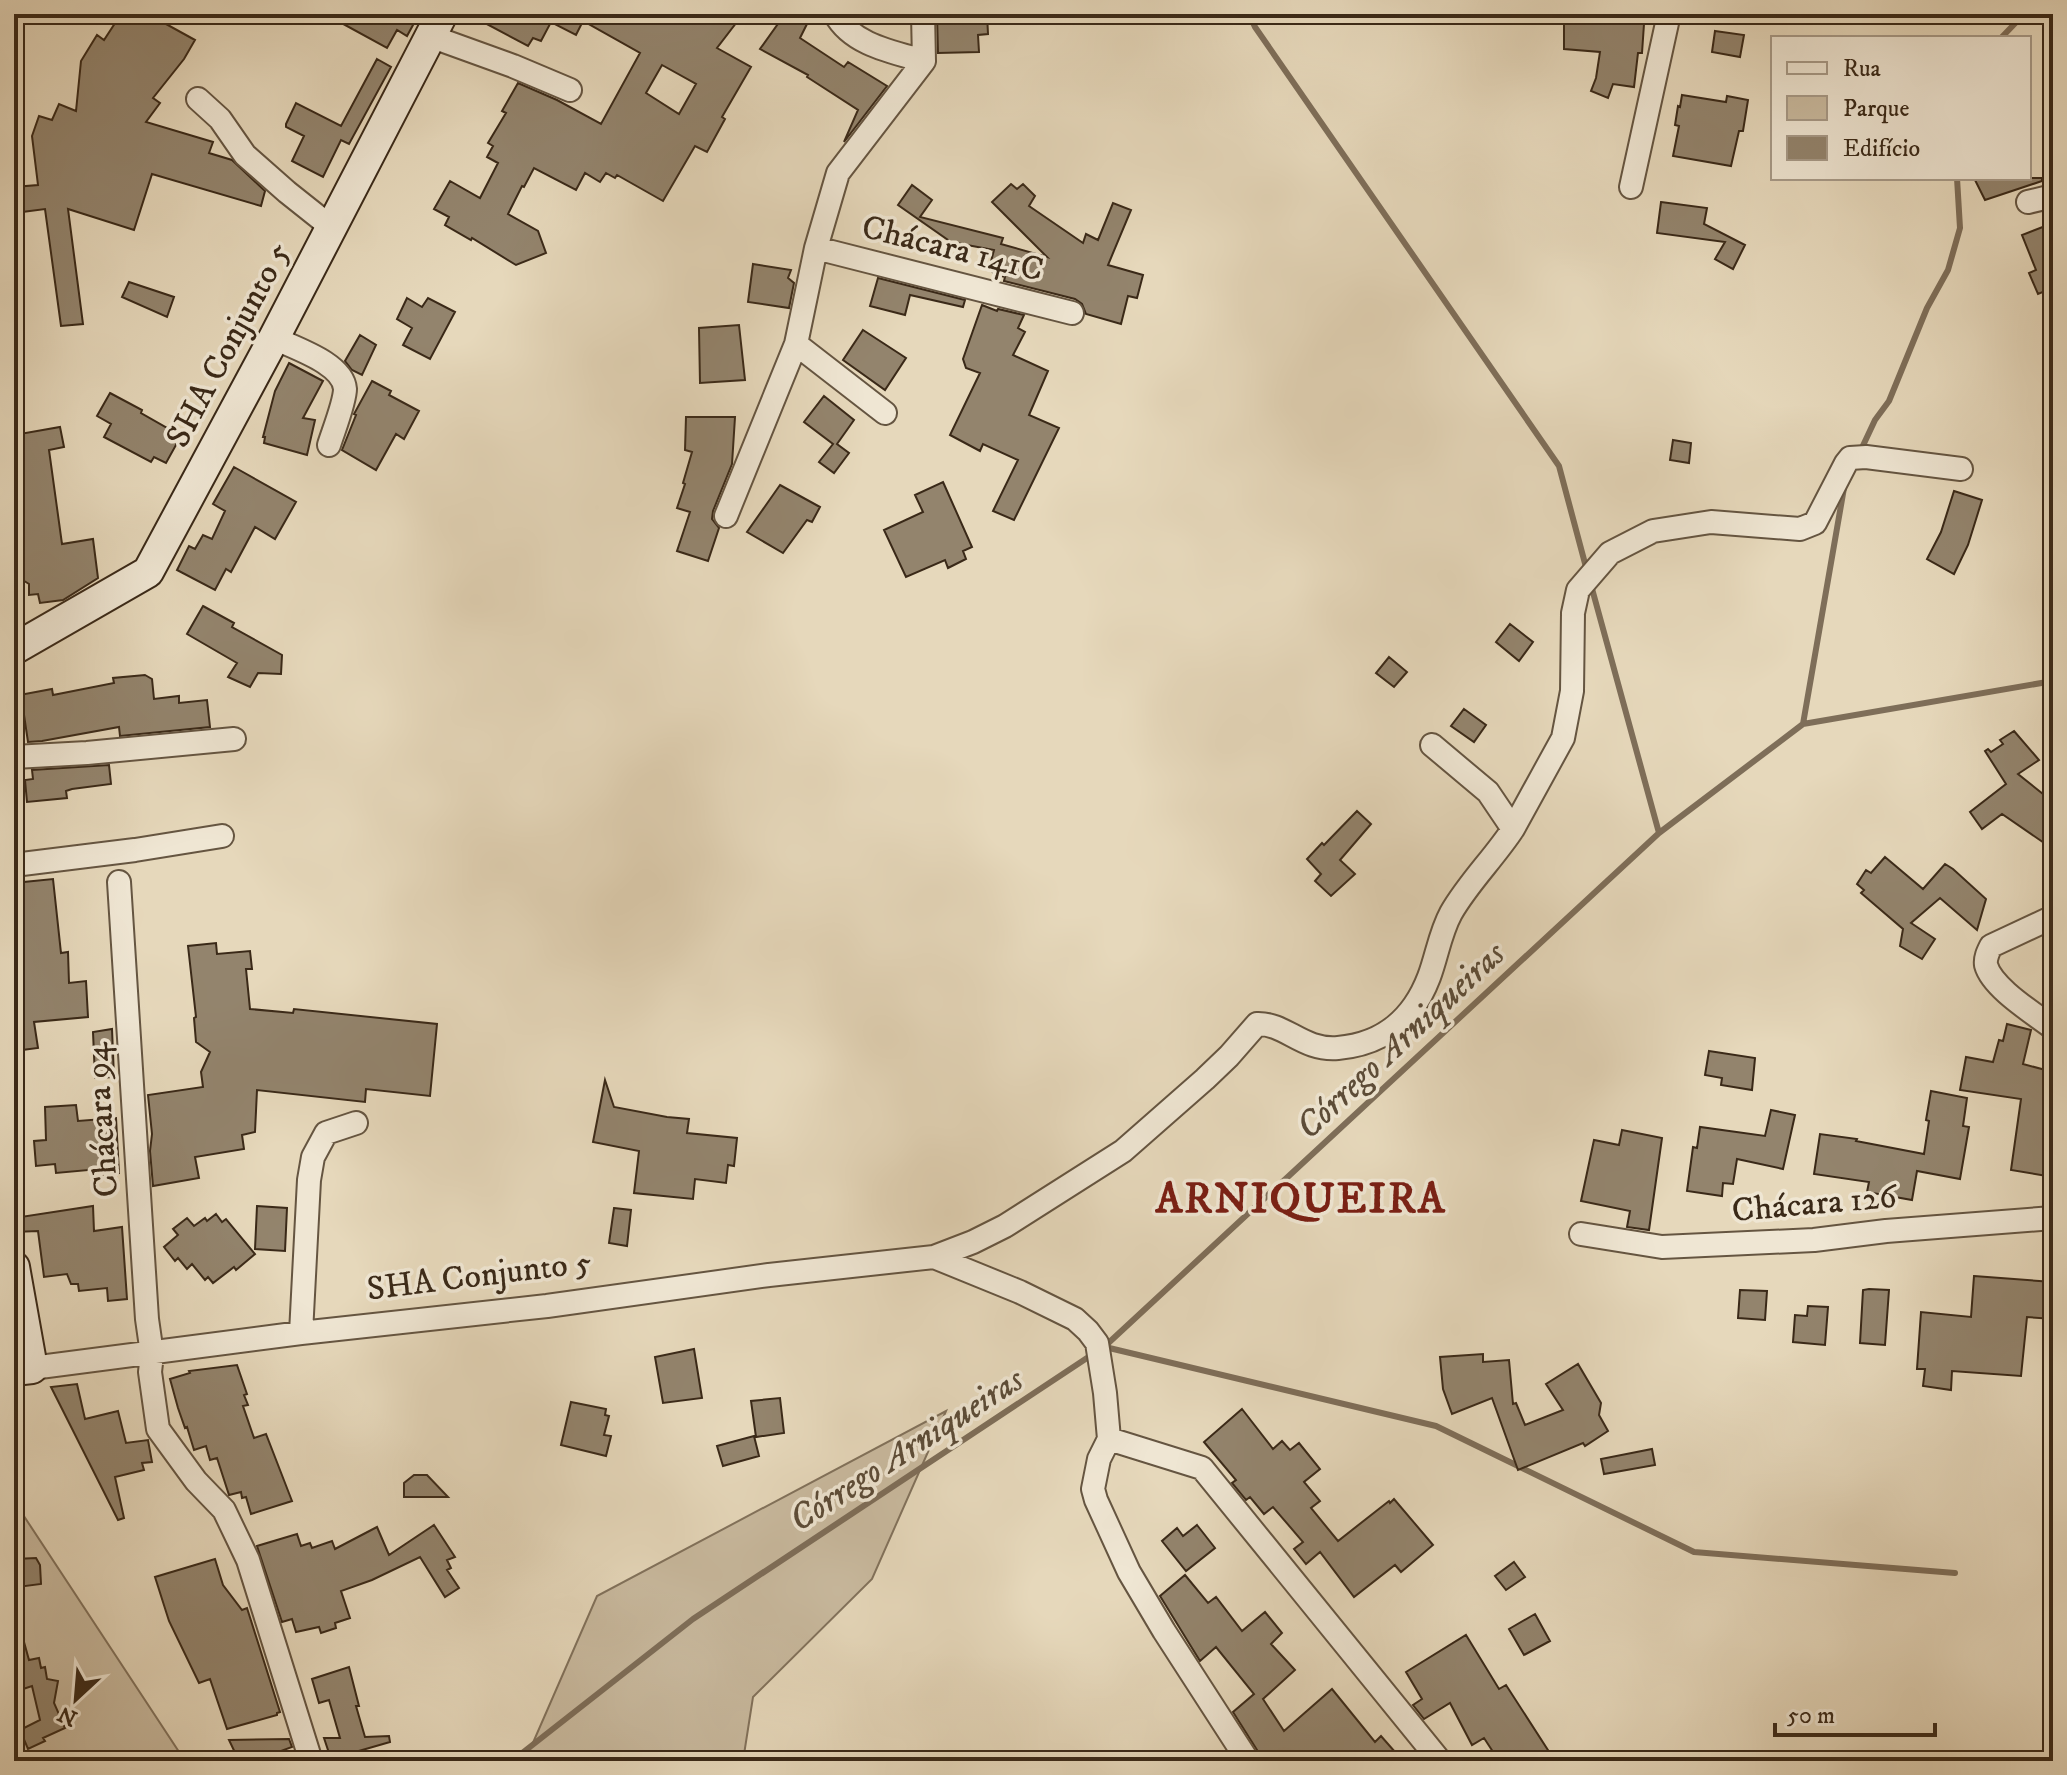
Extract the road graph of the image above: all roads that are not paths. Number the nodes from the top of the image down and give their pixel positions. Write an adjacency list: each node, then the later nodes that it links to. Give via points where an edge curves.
1 (835, 14): 5 (street, via 876,48)
2 (923, 14): 5 (street)
3 (1669, 14): 8 (street)
4 (436, 25): 6 (street); 11 (street, SHA Conjunto 5)
5 (924, 61): 12 (street, via 838,173)
6 (570, 90)
7 (198, 99): 11 (street, via 245,155)
8 (1631, 187)
9 (2053, 196): 10 (street)
10 (2028, 202)
11 (331, 227): 14 (street, SHA Conjunto 5)
12 (816, 248): 13 (street, Chácara 141C); 15 (street)
13 (1072, 313)
14 (274, 338): 17 (street, via 338,373 345,388); 20 (street, SHA Conjunto 5, via 148,572)
15 (796, 344): 16 (street); 19 (street)
16 (885, 413)
17 (329, 445)
18 (1961, 469): 24 (street, via 1850,458 1815,523 1800,529 1711,522 1653,531 1610,553 1578,590 1572,691 1563,738)
19 (726, 516)
20 (14, 649)
21 (234, 739): 23 (street)
22 (1432, 745): 24 (street, via 1488,792)
23 (14, 757)
24 (1513, 829): 33 (street, via 1450,915 1418,1002 1402,1022 1364,1043 1338,1048 1305,1044 1257,1024 1205,1079 1123,1151 1005,1226)
25 (222, 836): 26 (street)
26 (14, 865)
27 (119, 882): 36 (street, Chácara 94)
28 (2053, 917): 29 (street, via 1991,946 1986,958 2007,993)
29 (2053, 1028)
30 (356, 1123): 35 (street, via 326,1133 313,1157)
31 (2053, 1218): 32 (street, Chácara 126, via 1814,1240 1662,1247)
32 (1581, 1234)
33 (934, 1257): 35 (street, SHA Conjunto 5); 38 (street, via 1020,1292 1088,1331 1097,1343)
34 (14, 1267): 37 (street, SHA Conjunto 5)
35 (301, 1333): 36 (street, SHA Conjunto 5)
36 (152, 1354): 37 (street, SHA Conjunto 5); 39 (street, Chácara 94, via 158,1429 224,1510 248,1560)
37 (23, 1369)
38 (1109, 1439): 40 (street, via 1099,1459 1096,1500 1129,1572); 41 (street, via 1202,1468)
39 (311, 1761)
40 (1248, 1761)
41 (1440, 1761)

